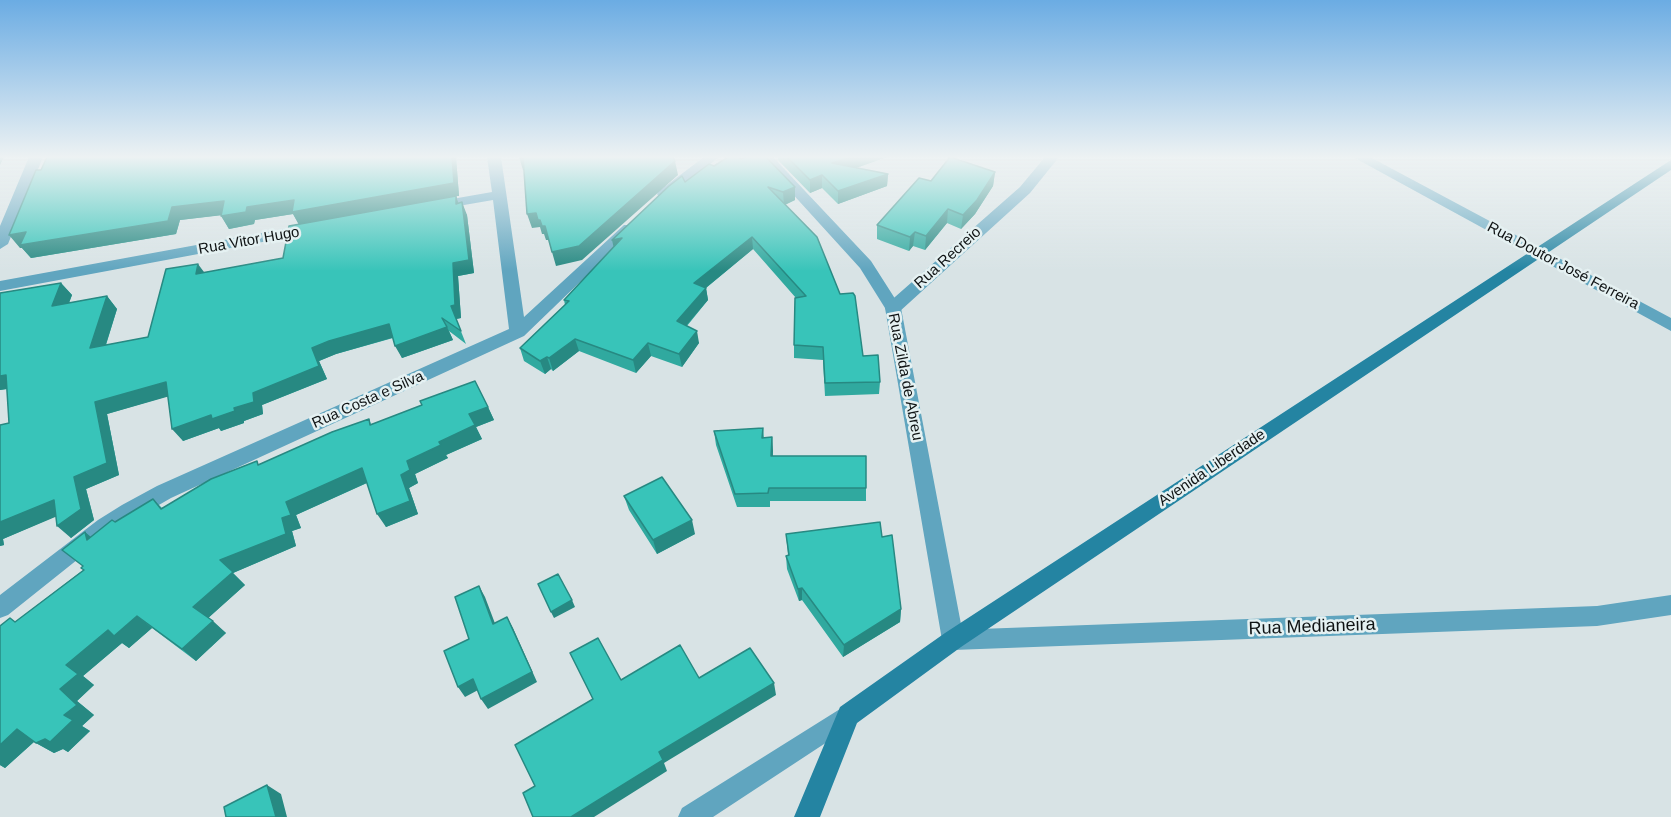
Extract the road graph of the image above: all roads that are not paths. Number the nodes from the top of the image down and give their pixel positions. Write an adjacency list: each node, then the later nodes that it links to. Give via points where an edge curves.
1 (20, 195): 10 (street)
2 (498, 195): 8 (street); 15 (street)
3 (666, 195): 15 (street, Rua Costa e Silva)
4 (801, 195): 13 (street, Rua Zilda de Abreu, via 866,265)
5 (1019, 195): 13 (street, Rua Recreio)
6 (1431, 195): 11 (street, Rua Doutor José Ferreira)
7 (1624, 195): 11 (main road, Avenida Liberdade)
8 (417, 210)
9 (325, 227): 12 (street, Rua Vitor Hugo)
10 (0, 244)
11 (1537, 252): 14 (street, Rua Doutor José Ferreira); 18 (main road, Avenida Liberdade)
12 (0, 286)
13 (893, 308): 18 (street, Rua Zilda de Abreu)
14 (1671, 325)
15 (518, 332): 17 (street, Rua Costa e Silva, via 138,506 105,526)
16 (1671, 605): 18 (street, Rua Medianeira, via 1597,616)
17 (0, 608)
18 (953, 640): 19 (main road, Avenida Liberdade)
19 (848, 715): 20 (street); 21 (main road)
20 (691, 817)
21 (807, 817)

